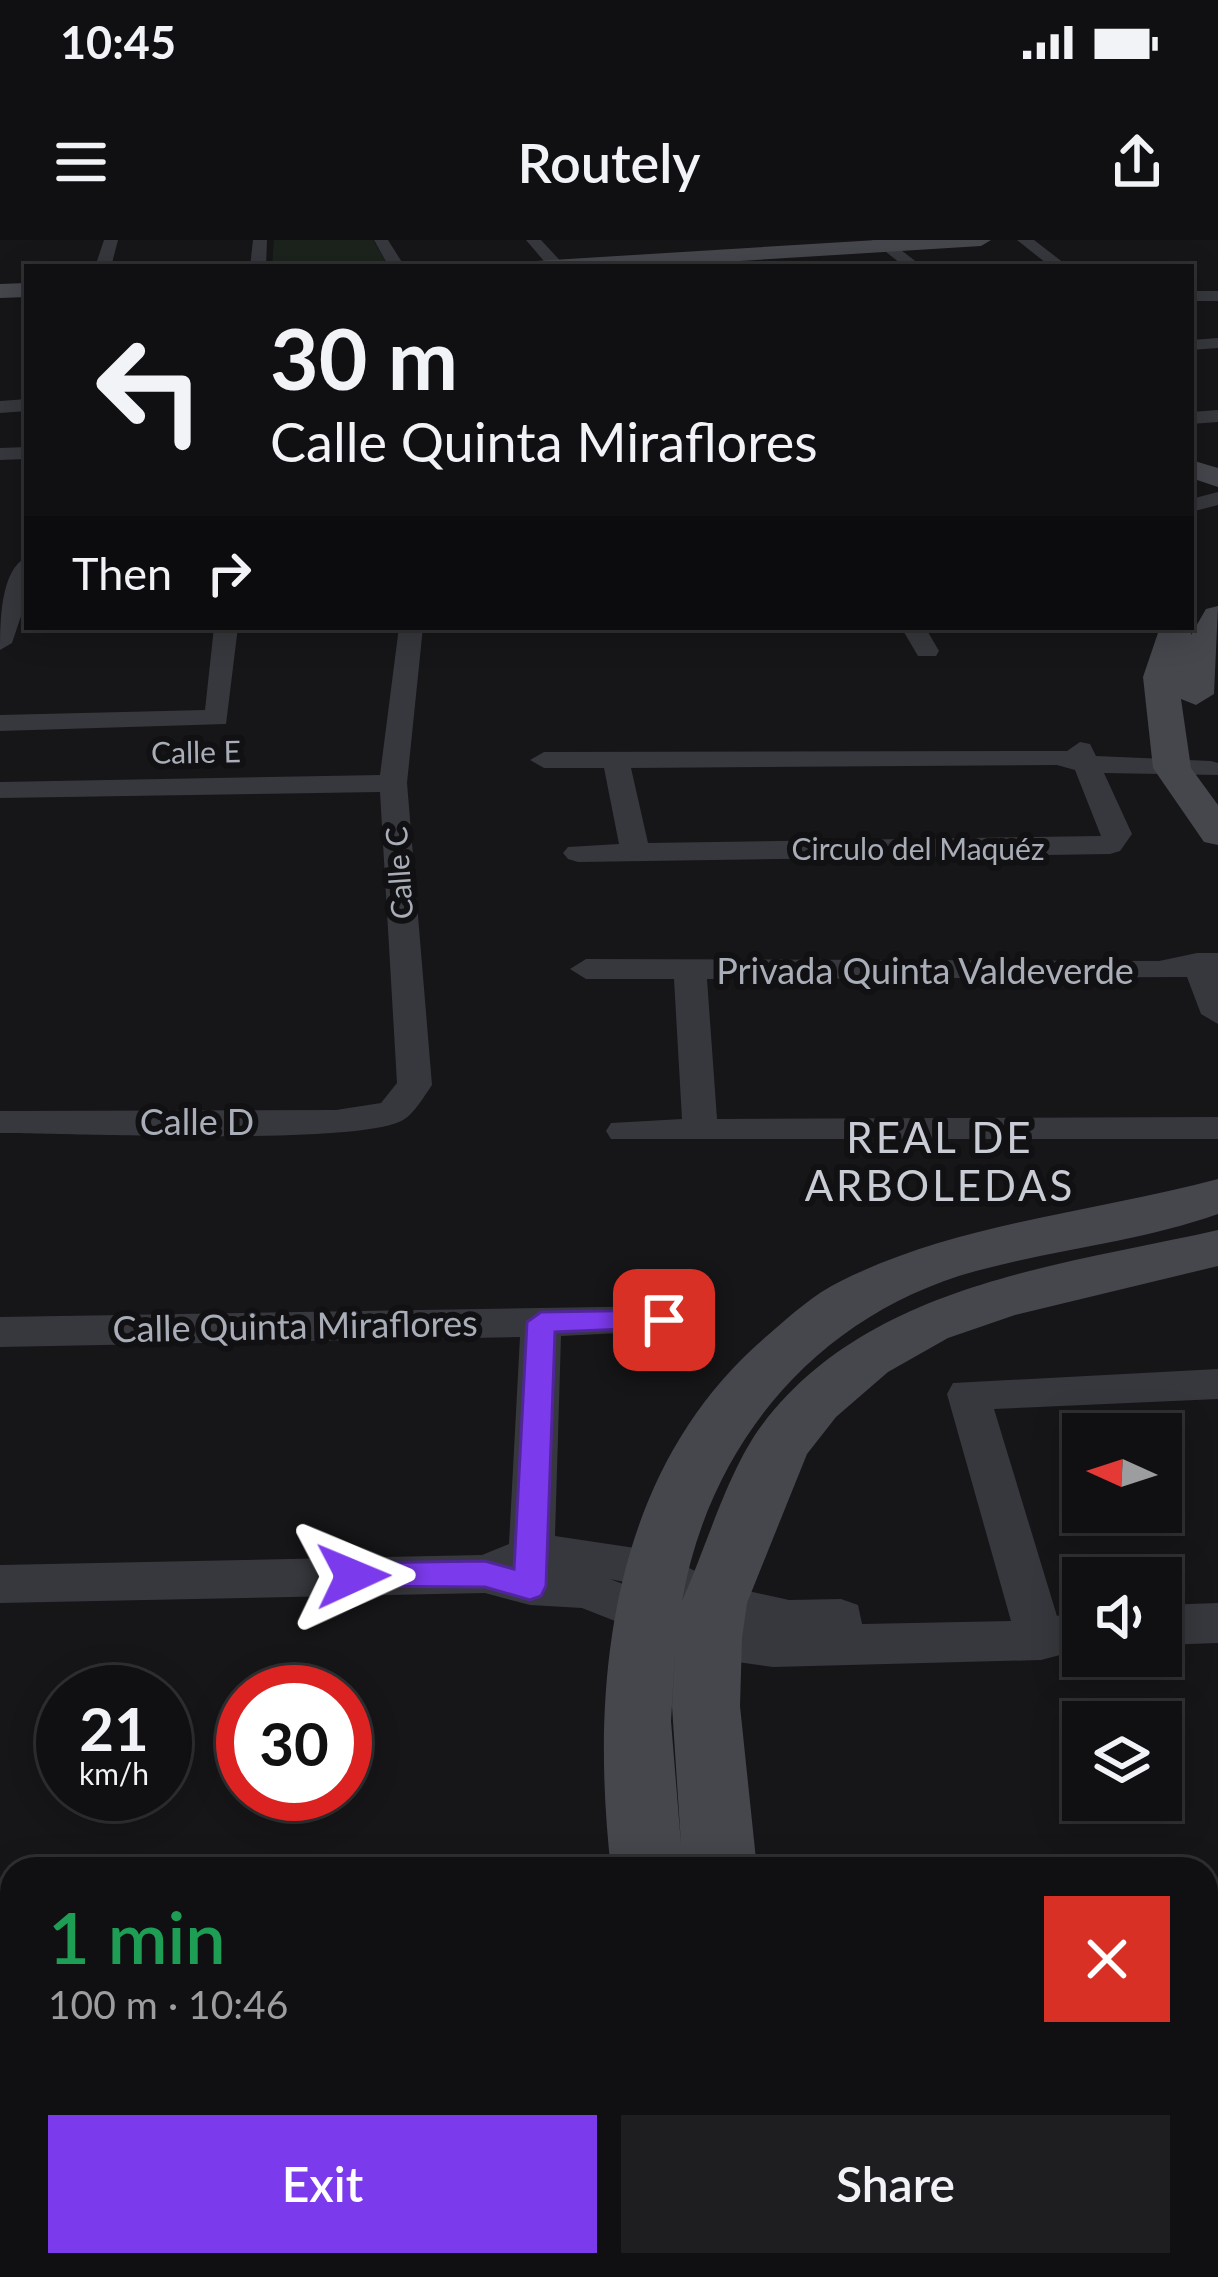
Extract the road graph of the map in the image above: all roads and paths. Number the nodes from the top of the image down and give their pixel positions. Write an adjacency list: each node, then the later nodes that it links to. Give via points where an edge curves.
1 (533, 240): 7 (street)
2 (981, 240): 4 (street)
3 (1024, 240): 11 (street)
4 (879, 241): 5 (street); 10 (street)
5 (740, 246): 6 (street); 9 (street)
6 (687, 254): 8 (street)
7 (555, 264)
8 (579, 264)
9 (767, 264)
10 (911, 264)
11 (1057, 264)
12 (24, 573): 18 (street)
13 (1205, 602): 24 (street, via 1194,682)
14 (226, 630): 20 (street, via 217,718)
15 (411, 630): 25 (street, Calle C)
16 (915, 630): 19 (street)
17 (1176, 630): 24 (street, via 1162,677)
18 (0, 643)
19 (927, 651)
20 (0, 723)
21 (1074, 757): 23 (street); 24 (street); 28 (street, Circulo del Maquéz, via 1118,834 1110,845)
22 (544, 760): 23 (street)
23 (616, 760): 28 (street)
24 (1195, 766): 27 (street)
25 (393, 783): 26 (street, Calle E); 34 (street, Calle C, via 415,1084)
26 (0, 790)
27 (1218, 833)
28 (634, 851): 29 (street, Circulo del Maquéz)
29 (578, 853)
30 (586, 969): 31 (street, Privada Quinta Valdeverde)
31 (690, 970): 32 (street, Privada Quinta Valdeverde); 36 (street, Privada Quinta Valdeverde)
32 (1209, 973): 33 (street, Privada Quinta Valdeverde)
33 (1218, 1014)
34 (392, 1112): 35 (street, Calle D, via 336,1121)
35 (0, 1122)
36 (700, 1128): 37 (street); 38 (street)
37 (1218, 1128)
38 (624, 1131)
39 (1218, 1196): 47 (street, via 975,1252 862,1293 778,1352 716,1425)
40 (1218, 1249): 48 (street, via 1005,1298 928,1324 868,1357 781,1444)
41 (664, 1320): 42 (street, Calle Quinta Miraflores)
42 (541, 1322): 43 (street, Calle Quinta Miraflores); 45 (street)
43 (0, 1332)
44 (1218, 1384): 51 (street, via 968,1394)
45 (516, 1571): 46 (street); 47 (street, via 585,1589)
46 (0, 1584)
47 (650, 1592): 48 (street); 52 (street, via 634,1685)
48 (711, 1621): 51 (street, via 773,1647); 53 (street, via 706,1706)
49 (1218, 1623): 50 (street)
50 (1182, 1624)
51 (1061, 1627)
52 (646, 1857)
53 (719, 1857)

